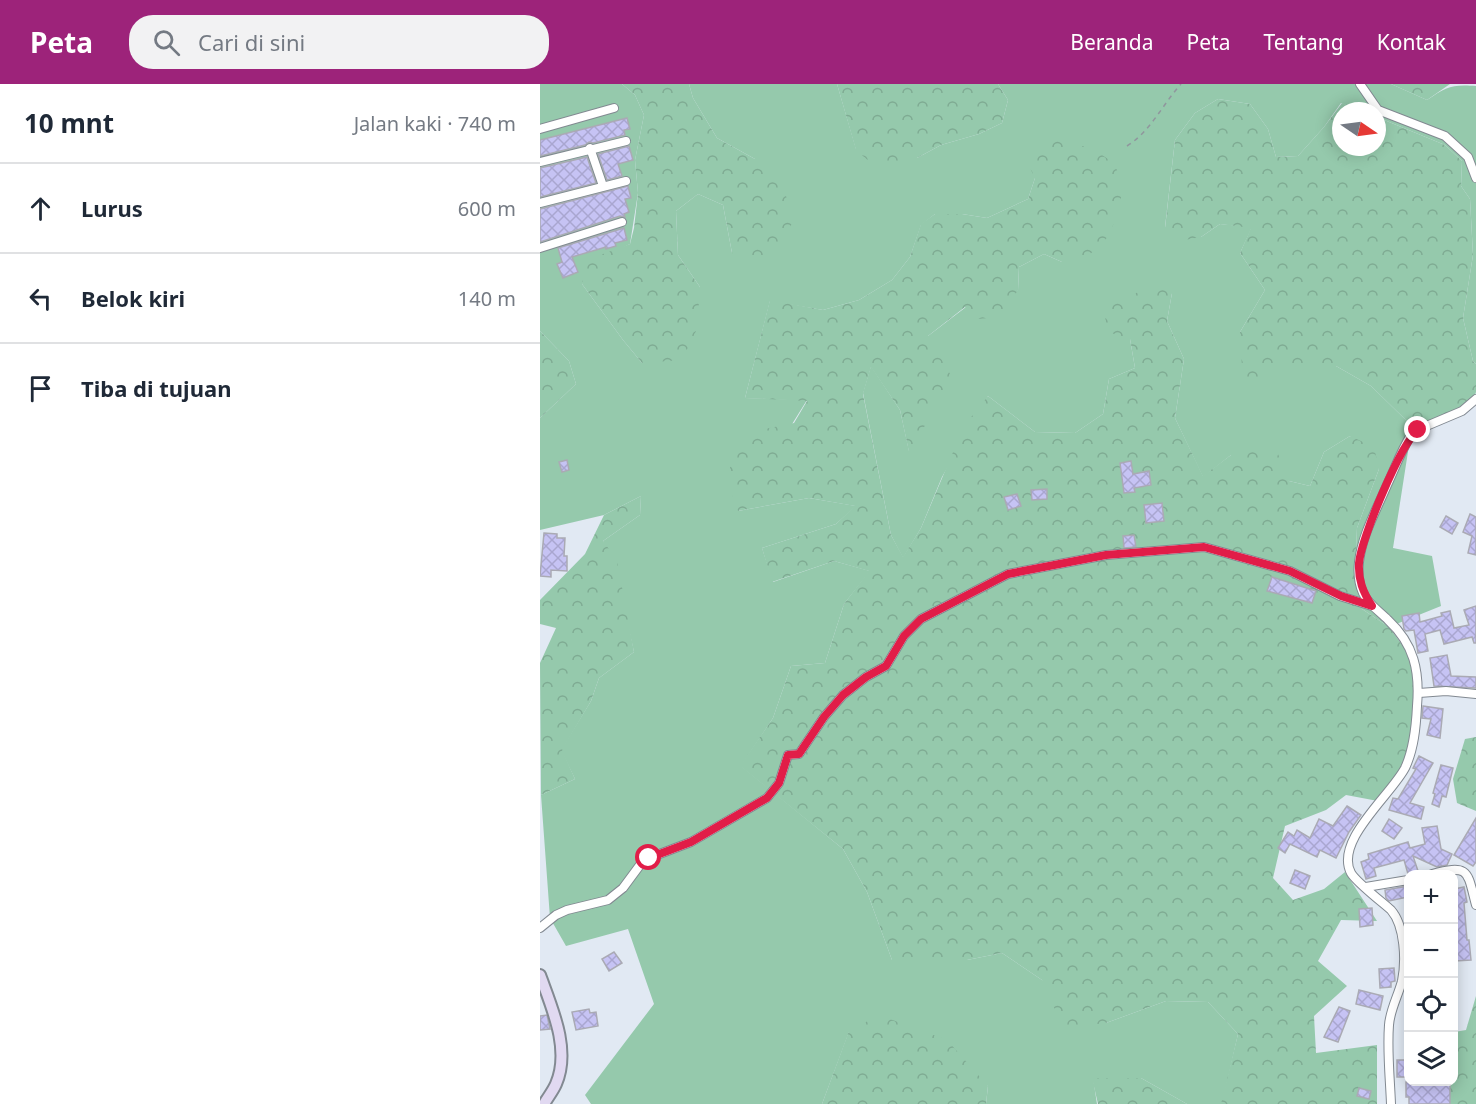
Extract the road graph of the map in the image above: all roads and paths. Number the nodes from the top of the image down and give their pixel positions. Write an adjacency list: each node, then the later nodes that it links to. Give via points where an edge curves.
1 (1181, 84): 6 (path, via 1153,123)
2 (1360, 84): 9 (street, via 1378,110 1445,136 1468,157)
3 (614, 108): 4 (street)
4 (540, 129)
5 (626, 141): 7 (street)
6 (1127, 146)
7 (590, 148): 8 (street); 11 (street)
8 (540, 162)
9 (1476, 178)
10 (626, 181): 11 (street)
11 (603, 186): 12 (street)
12 (540, 203)
13 (622, 222): 14 (street)
14 (540, 248)
15 (1476, 399): 16 (street, via 1462,411 1418,430 1406,444 1369,527 1359,561 1359,579)
16 (1372, 606): 17 (street, via 1404,637 1414,657); 23 (street, via 1290,571 1204,547 1106,555 1008,574 921,619 904,636 886,666 843,695 799,754 788,755 779,783 767,798 691,842 649,858 609,900 567,910)
17 (1419, 693): 18 (street); 21 (street, via 1411,754 1404,770 1348,851 1352,874)
18 (1476, 694)
19 (1458, 870): 22 (street, via 1468,875)
20 (1404, 881): 21 (street)
21 (1365, 886): 26 (street, via 1397,917 1402,930 1402,980 1389,1027)
22 (1476, 905)
23 (540, 928)
24 (540, 975): 25 (street, via 562,1053 556,1083)
25 (544, 1104)
26 (1391, 1104)

